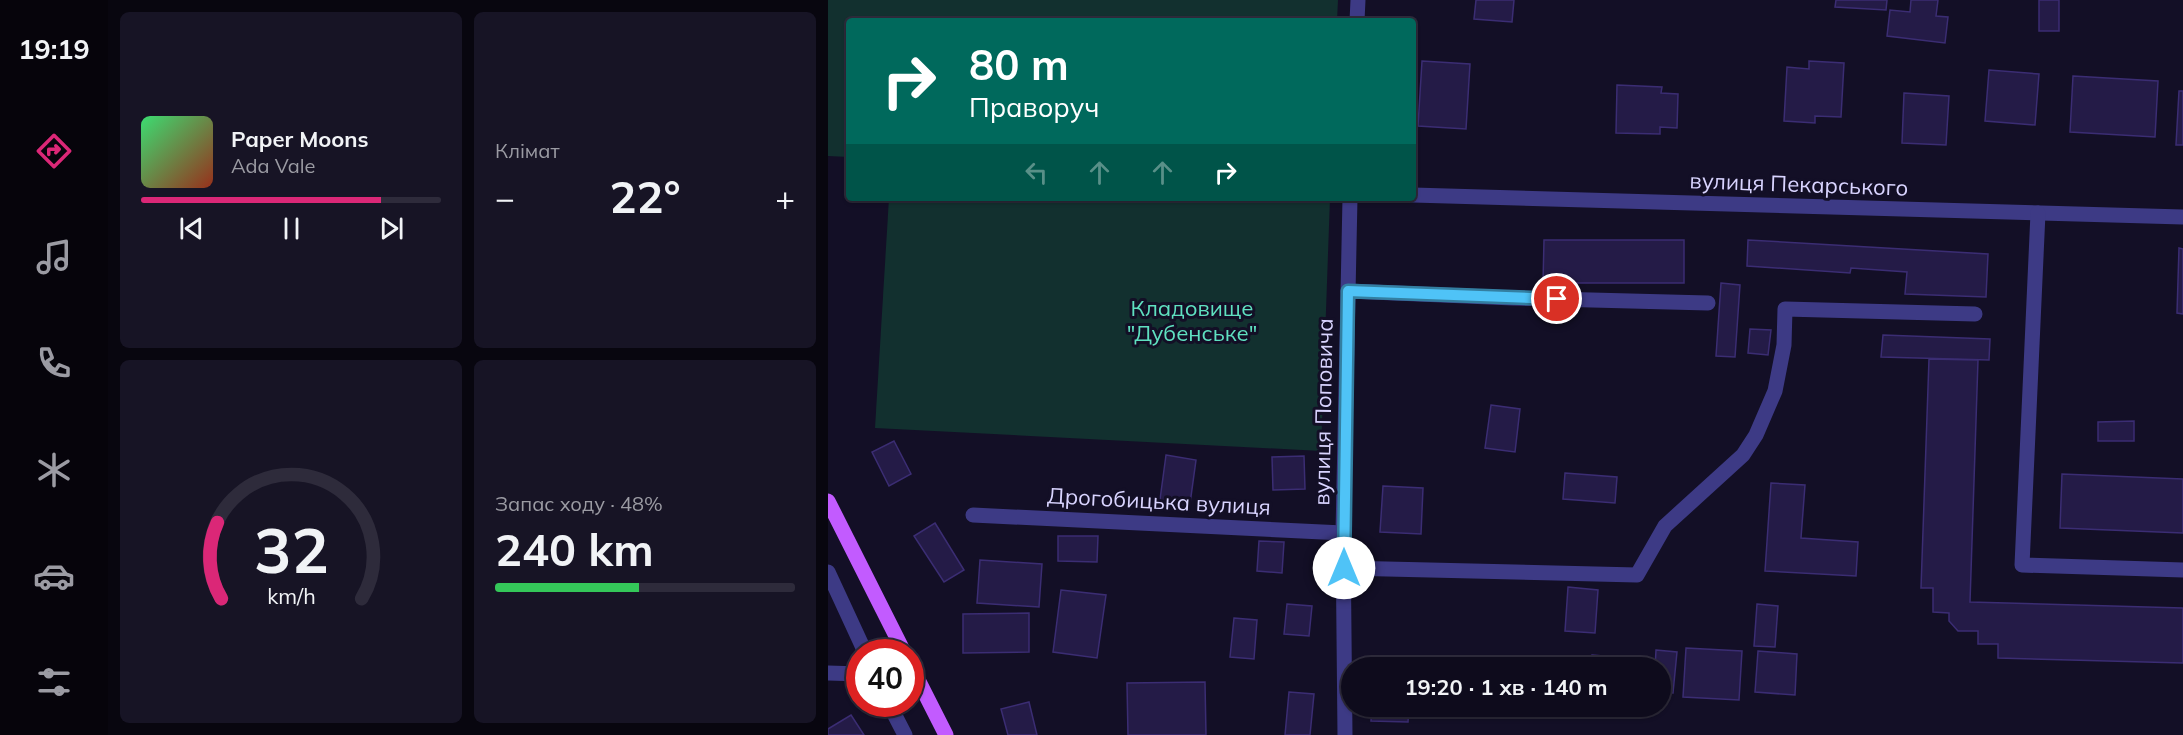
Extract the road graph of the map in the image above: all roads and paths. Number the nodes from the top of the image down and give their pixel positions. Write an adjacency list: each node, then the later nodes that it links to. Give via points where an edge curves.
1 (1358, 0): 2 (street)
2 (1357, 18)
3 (1416, 195): 5 (street, вулиця Пекарського)
4 (1350, 201): 7 (street, вулиця Поповича)
5 (2038, 213): 6 (street, вулиця Пекарського); 14 (street, via 2022,565)
6 (2183, 217)
7 (1348, 291): 8 (street); 12 (street, вулиця Поповича)
8 (1708, 303)
9 (1975, 314): 13 (street, via 1785,309 1784,345 1775,391 1756,435 1743,456 1665,526 1637,575)
10 (828, 501): 17 (main road)
11 (973, 515): 12 (street, Дрогобицька вулиця)
12 (1343, 532): 13 (street, вулиця Поповича)
13 (1344, 568): 24 (street, вулиця Поповича)
14 (2183, 570)
15 (828, 572): 16 (street)
16 (859, 639)
17 (897, 639)
18 (828, 673): 19 (street)
19 (846, 674)
20 (924, 692): 23 (main road)
21 (896, 717): 22 (street)
22 (905, 735)
23 (946, 735)
24 (1345, 735)

